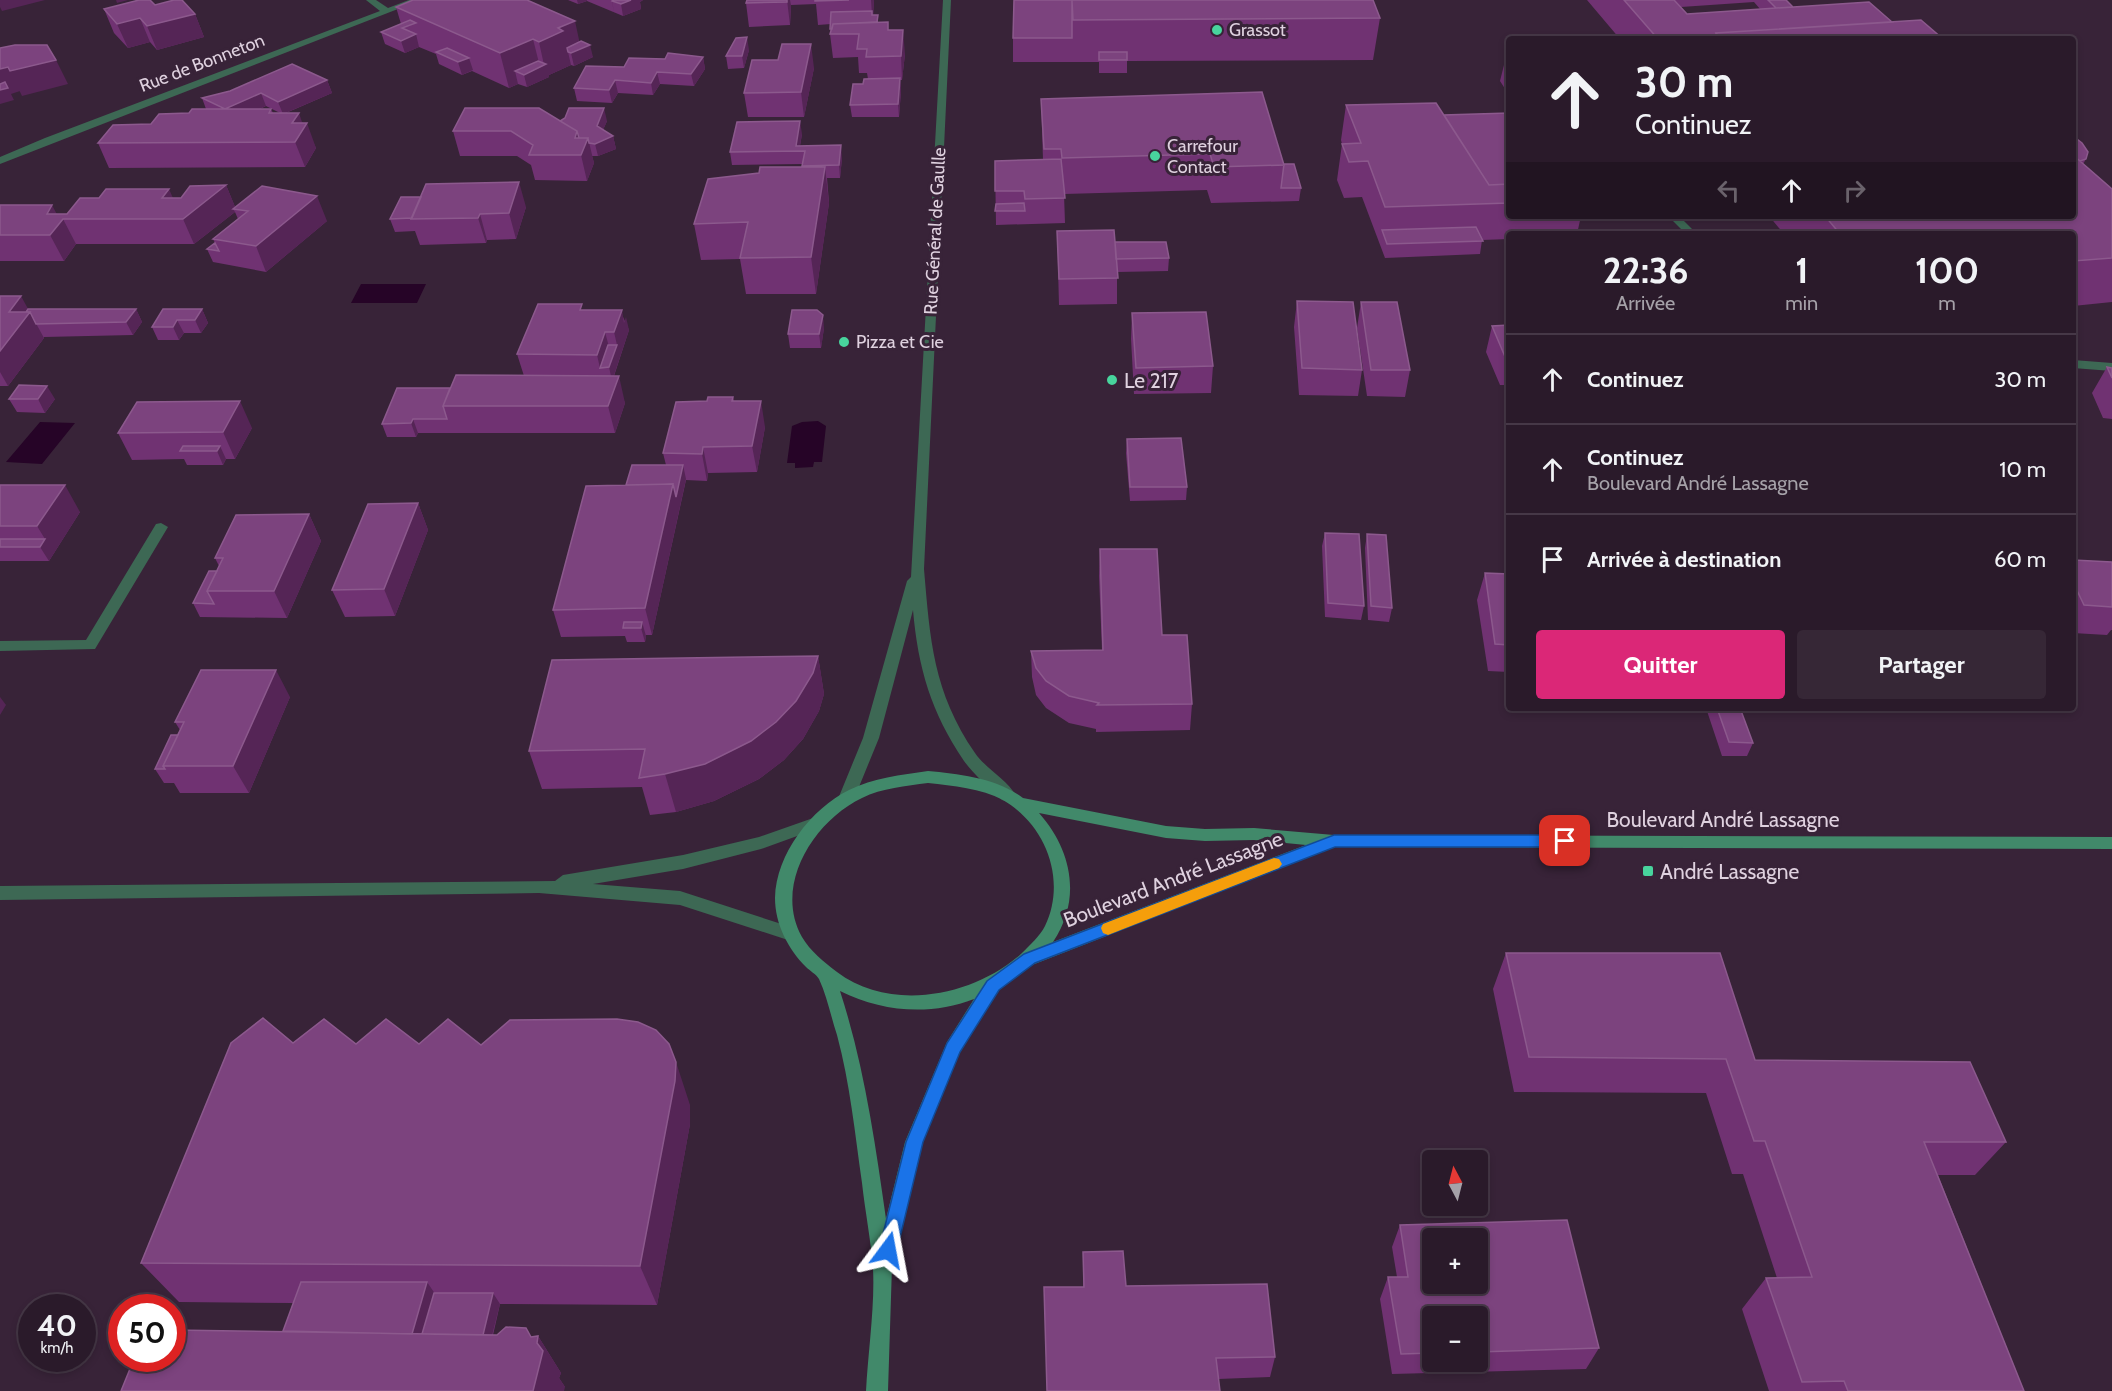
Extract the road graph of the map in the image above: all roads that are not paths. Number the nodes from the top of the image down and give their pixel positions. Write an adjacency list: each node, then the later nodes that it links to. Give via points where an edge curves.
1 (370, 0): 4 (street)
2 (417, 0): 4 (street, Rue de Bonneton)
3 (947, 0): 11 (street, Rue Général de Gaulle)
4 (387, 11): 5 (street, Rue de Bonneton)
5 (0, 161)
6 (1676, 219): 7 (street)
7 (1689, 231)
8 (2076, 364): 9 (street)
9 (2112, 367)
10 (161, 527): 12 (street, via 90,645)
11 (917, 569): 13 (street, Rue Général de Gaulle, via 871,738); 14 (street, Rue Général de Gaulle, via 923,642 935,694 970,758)
12 (0, 646)
13 (846, 799): 14 (main road, via 886,783 928,777 969,781); 15 (main road)
14 (1013, 799): 16 (main road, Boulevard André Lassagne, via 1166,832); 21 (main road, via 1045,828 1060,859 1063,894 1053,928)
15 (816, 823): 18 (street, via 761,843 683,862); 20 (main road, via 797,847 785,876 783,906)
16 (1334, 841): 17 (main road, Boulevard André Lassagne); 21 (main road, Boulevard André Lassagne)
17 (2112, 843)
18 (540, 886): 19 (street); 20 (street, via 680,898)
19 (0, 893)
20 (791, 934): 22 (main road, via 806,957)
21 (1029, 959): 23 (main road)
22 (826, 975): 23 (main road, via 862,994 906,1003 951,999); 24 (main road, via 846,1037 862,1114)
23 (993, 985): 24 (main road, via 953,1048 914,1142)
24 (883, 1270): 25 (main road)
25 (877, 1391)

